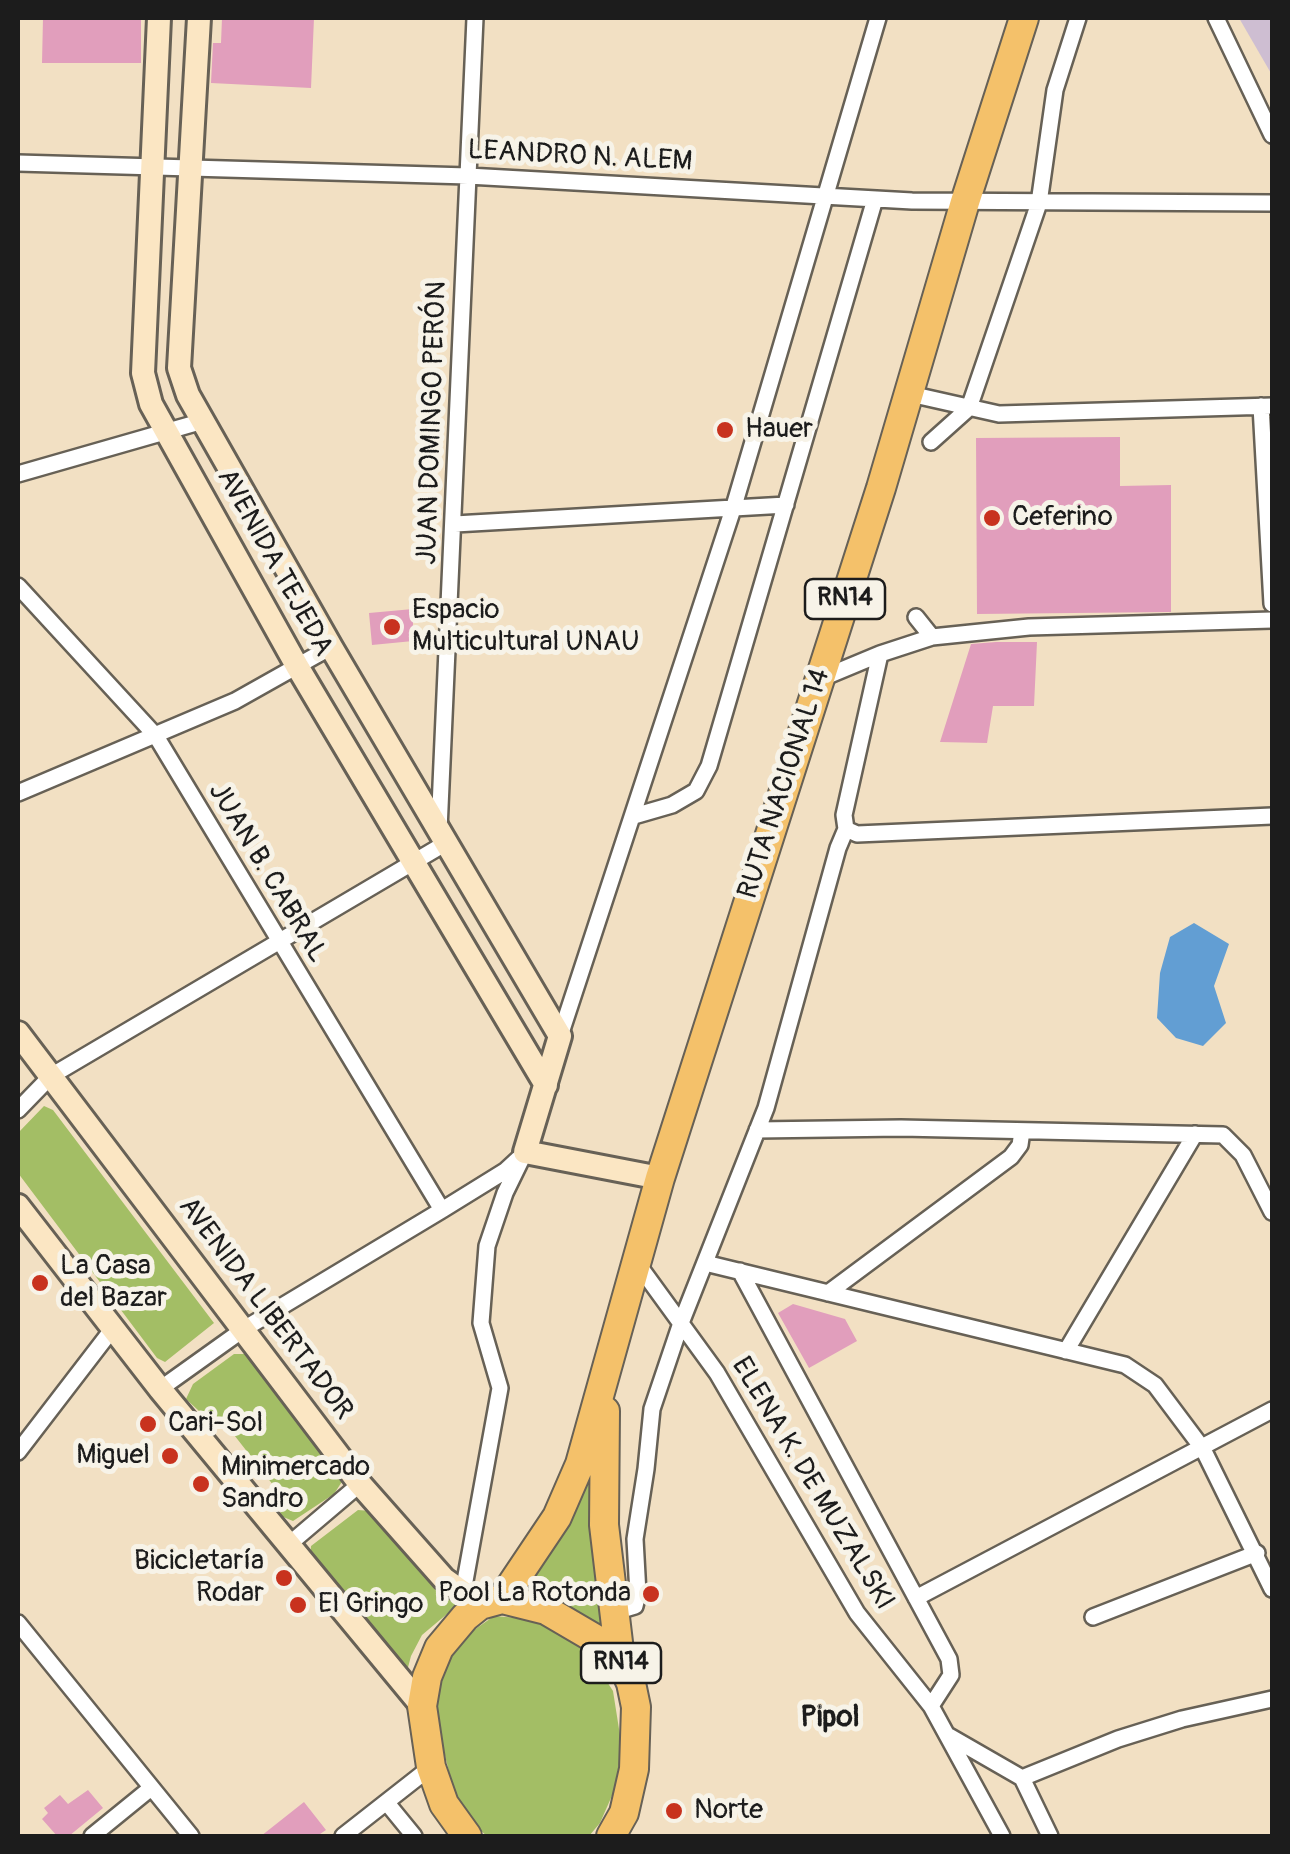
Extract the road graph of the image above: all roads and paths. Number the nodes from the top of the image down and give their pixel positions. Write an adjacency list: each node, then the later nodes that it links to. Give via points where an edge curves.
1 (160, 18): 10 (main road, AVENIDA TEJEDA)
2 (199, 18): 11 (main road, AVENIDA TEJEDA)
3 (475, 18): 12 (street, JUAN DOMINGO PERÓN)
4 (878, 18): 13 (street)
5 (1024, 18): 15 (highway, RUTA NACIONAL 14 / RN14)
6 (1078, 18): 16 (street, via 1054,90)
7 (1216, 18): 8 (street)
8 (1272, 135)
9 (18, 163): 10 (street)
10 (154, 165): 11 (street, LEANDRO N. ALEM); 22 (main road, AVENIDA TEJEDA, via 143,373)
11 (192, 168): 12 (street, LEANDRO N. ALEM); 21 (main road, AVENIDA TEJEDA, via 179,368)
12 (468, 176): 13 (street, LEANDRO N. ALEM); 27 (street, JUAN DOMINGO PERÓN)
13 (823, 196): 14 (street, LEANDRO N. ALEM); 26 (street)
14 (874, 200): 15 (street, LEANDRO N. ALEM); 25 (street)
15 (965, 202): 16 (street, LEANDRO N. ALEM); 18 (highway, RUTA NACIONAL 14 / RN14)
16 (1039, 203): 17 (street, LEANDRO N. ALEM); 20 (street)
17 (1272, 204)
18 (910, 394): 20 (street); 36 (highway, RUTA NACIONAL 14 / RN14)
19 (1267, 406): 20 (street, via 999,414); 29 (street)
20 (969, 408): 23 (street)
21 (203, 421): 22 (street); 33 (main road, AVENIDA TEJEDA)
22 (166, 432): 24 (street); 35 (main road, AVENIDA TEJEDA)
23 (931, 442)
24 (18, 474)
25 (786, 505): 26 (street); 39 (street, via 696,791)
26 (734, 506): 27 (street); 39 (street)
27 (455, 524): 42 (street, JUAN DOMINGO PERÓN)
28 (18, 586): 37 (street, JUAN B. CABRAL)
29 (1272, 604)
30 (916, 617): 32 (street)
31 (1272, 620): 32 (street, via 1028,626)
32 (932, 637): 34 (street)
33 (331, 647): 35 (street); 42 (main road, AVENIDA TEJEDA)
34 (880, 654): 36 (street); 41 (street)
35 (298, 666): 37 (street); 43 (main road, AVENIDA TEJEDA)
36 (818, 680): 54 (highway, RUTA NACIONAL 14 / RN14)
37 (156, 736): 38 (street); 44 (street, JUAN B. CABRAL)
38 (18, 793)
39 (634, 816): 46 (street)
40 (1272, 816): 41 (street, via 856,834)
41 (846, 829): 50 (street)
42 (443, 836): 43 (street); 46 (main road, AVENIDA TEJEDA)
43 (413, 862): 44 (street); 48 (main road, AVENIDA TEJEDA)
44 (278, 941): 47 (street); 56 (street, JUAN B. CABRAL)
45 (18, 1034): 47 (main road, AVENIDA LIBERTADOR)
46 (560, 1036): 48 (main road)
47 (52, 1076): 49 (street); 64 (main road, AVENIDA LIBERTADOR)
48 (546, 1084): 53 (main road)
49 (18, 1110)
50 (757, 1130): 51 (street); 59 (street)
51 (1022, 1131): 52 (street); 61 (street, via 1011,1157)
52 (1195, 1134): 57 (street, via 1223,1135 1243,1155); 65 (street)
53 (525, 1152): 54 (main road); 56 (street); 76 (street, via 487,1246 481,1322 500,1388)
54 (660, 1178): 58 (highway, RUTA NACIONAL 14 / RN14)
55 (18, 1206): 63 (main road)
56 (442, 1210): 64 (street)
57 (1272, 1212)
58 (637, 1263): 62 (street, ELENA K. DE MUZALSKI); 66 (highway, RUTA NACIONAL 14 / RN14)
59 (705, 1263): 60 (street); 62 (street)
60 (740, 1272): 61 (street); 75 (street)
61 (828, 1293): 65 (street)
62 (681, 1323): 77 (street, via 652,1409 634,1539 638,1594 635,1606); 83 (street, ELENA K. DE MUZALSKI, via 857,1613)
63 (114, 1327): 67 (main road); 70 (street)
64 (244, 1328): 67 (street); 71 (main road, AVENIDA LIBERTADOR)
65 (1066, 1350): 69 (street, via 1125,1365 1155,1385)
66 (605, 1380): 76 (highway, RUTA NACIONAL 14 / RN14, via 557,1516); 77 (highway, RUTA NACIONAL 14 / RN14, via 604,1525)
67 (160, 1389): 72 (main road)
68 (1272, 1410): 69 (street)
69 (1203, 1449): 73 (street); 75 (street)
70 (18, 1452)
71 (360, 1484): 72 (street); 76 (main road, AVENIDA LIBERTADOR, via 444,1579)
72 (287, 1546): 82 (main road)
73 (1258, 1553): 74 (street); 78 (street)
74 (1272, 1589)
75 (916, 1598): 83 (street, via 949,1659 951,1675)
76 (482, 1599): 80 (highway, RN14, via 546,1610); 82 (highway, RUTA NACIONAL 14 / RN14, via 439,1648)
77 (616, 1612): 80 (highway, RUTA NACIONAL 14 / RN14)
78 (1093, 1617)
79 (18, 1622): 87 (street)
80 (620, 1659): 89 (highway, RUTA NACIONAL 14 / RN14, via 636,1708 634,1768)
81 (1272, 1699): 86 (street, via 1182,1718)
82 (422, 1706): 85 (highway, RUTA NACIONAL 14 / RN14)
83 (931, 1706): 84 (street, ELENA K. DE MUZALSKI)
84 (950, 1736): 86 (street); 95 (street, ELENA K. DE MUZALSKI)
85 (430, 1767): 88 (street); 94 (highway, RUTA NACIONAL 14 / RN14, via 444,1804)
86 (1022, 1778): 96 (street)
87 (151, 1788): 90 (street); 91 (street)
88 (387, 1803): 92 (street); 93 (street)
89 (619, 1829)
90 (92, 1836)
91 (191, 1836)
92 (343, 1836)
93 (414, 1836)
94 (467, 1836)
95 (1002, 1836)
96 (1050, 1836)

